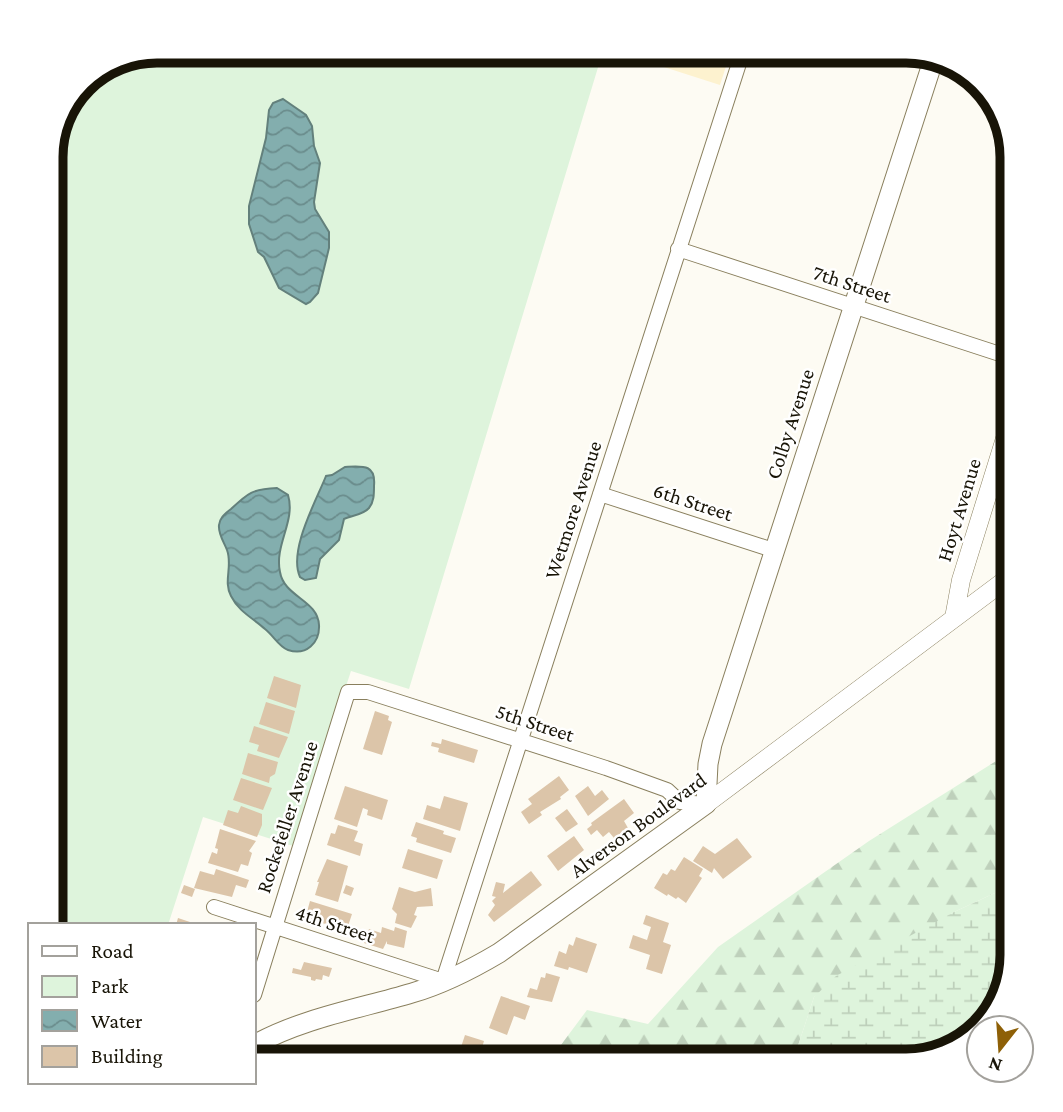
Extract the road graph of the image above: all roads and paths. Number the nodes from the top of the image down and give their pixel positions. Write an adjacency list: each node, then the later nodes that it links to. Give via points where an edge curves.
1 (739, 63): 3 (street, Wetmore Avenue)
2 (930, 66): 4 (main road, Colby Avenue)
3 (678, 249): 4 (street, 7th Street); 7 (street, Wetmore Avenue)
4 (853, 306): 5 (street, 7th Street); 8 (main road, Colby Avenue)
5 (1000, 354)
6 (1000, 455): 10 (street, Hoyt Avenue, via 961,580)
7 (600, 494): 8 (street, 6th Street); 12 (street, Wetmore Avenue)
8 (773, 550): 13 (main road, Colby Avenue, via 712,744)
9 (1000, 584): 10 (street, Alverson Boulevard)
10 (954, 618): 13 (street, Alverson Boulevard)
11 (348, 692): 12 (street, 5th Street, via 368,692); 15 (street, Rockefeller Avenue)
12 (520, 740): 13 (street, 5th Street, via 667,790 680,802); 16 (street, Wetmore Avenue)
13 (706, 804): 16 (main road, Alverson Boulevard, via 499,953)
14 (214, 907): 15 (street, 4th Street)
15 (274, 926): 16 (street, 4th Street); 17 (street, Rockefeller Avenue)
16 (443, 981): 18 (main road, Alverson Boulevard, via 300,1023)
17 (256, 988)
18 (256, 1044)

